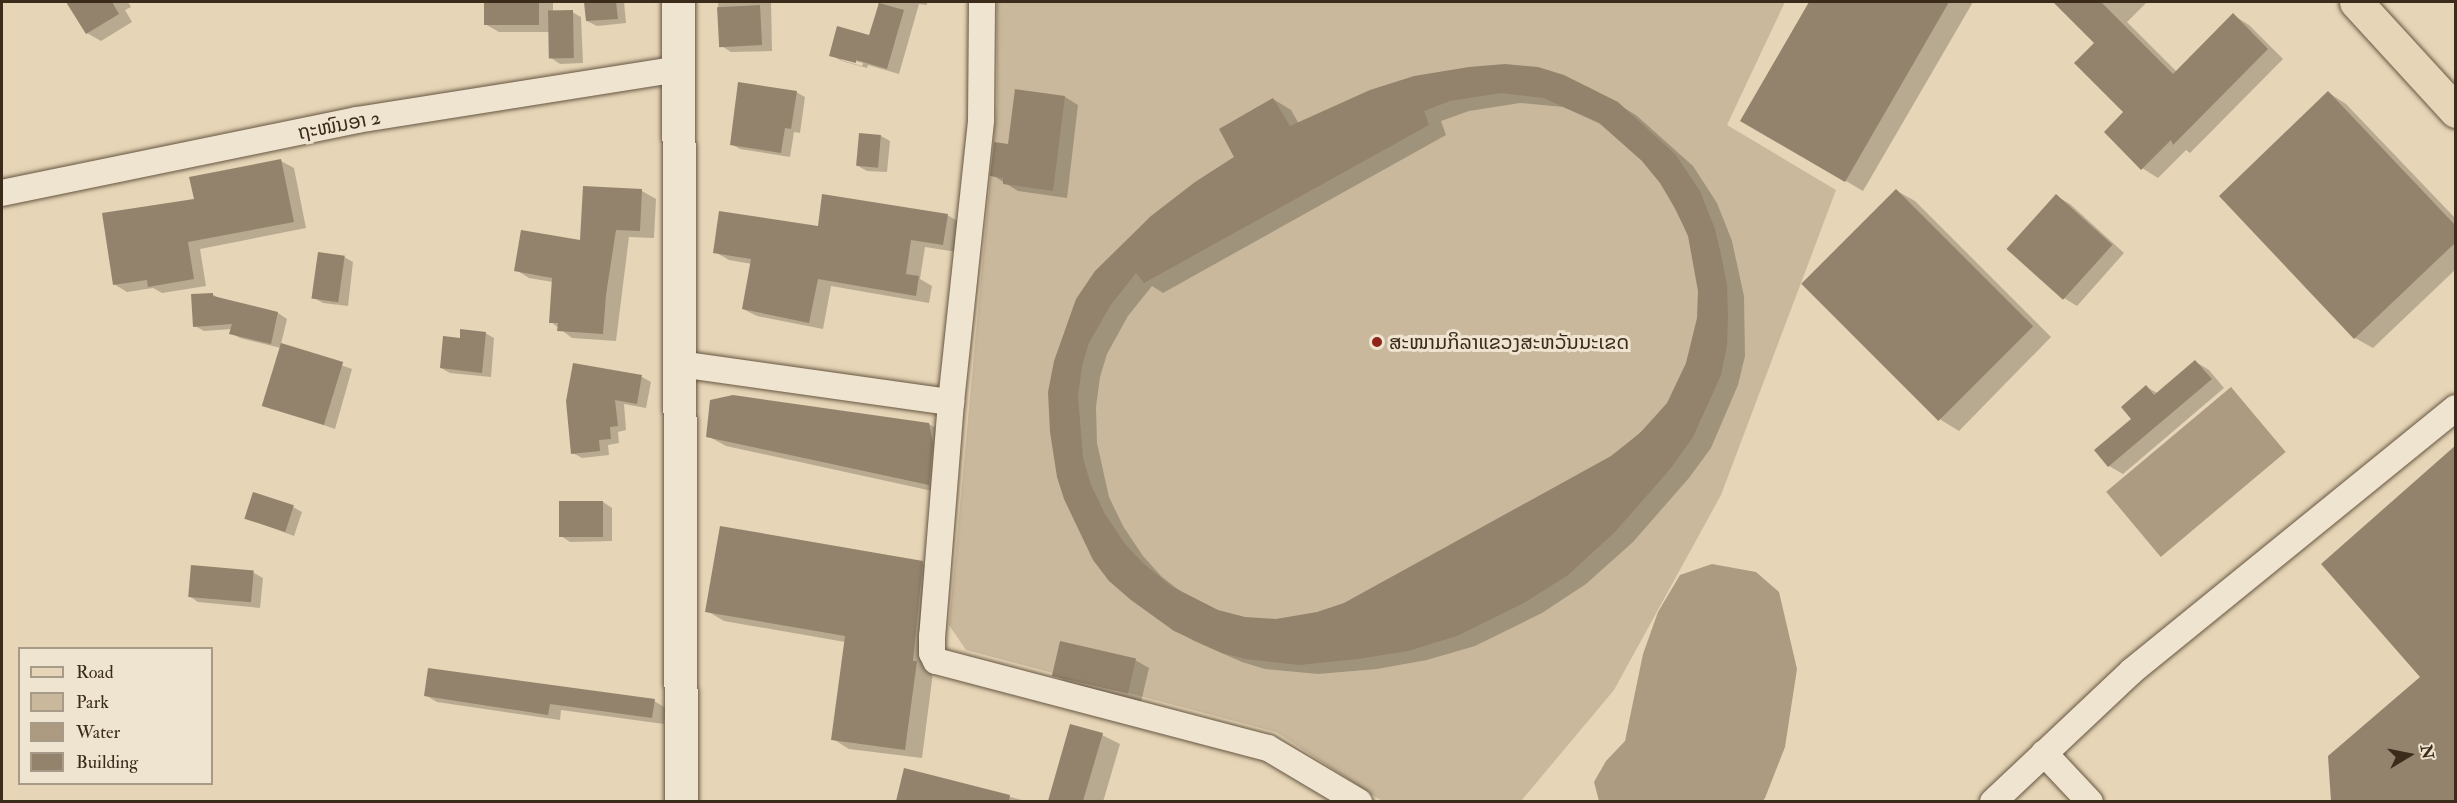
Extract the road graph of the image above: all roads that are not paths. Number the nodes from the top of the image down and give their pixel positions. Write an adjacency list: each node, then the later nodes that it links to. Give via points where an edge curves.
1 (678, 2): 4 (street)
2 (982, 2): 8 (street, via 981,120)
3 (2356, 2): 5 (main road)
4 (679, 69): 6 (street, ຖະໜົນອາ 2, via 357,120); 7 (street)
5 (2456, 111)
6 (2, 193)
7 (679, 364): 8 (street); 11 (street)
8 (951, 402): 12 (street, via 932,636 936,661 1268,748)
9 (2456, 408): 10 (street, via 2132,671)
10 (2044, 753): 13 (street); 14 (street)
11 (681, 801)
12 (1359, 801)
13 (1993, 801)
14 (2090, 801)

